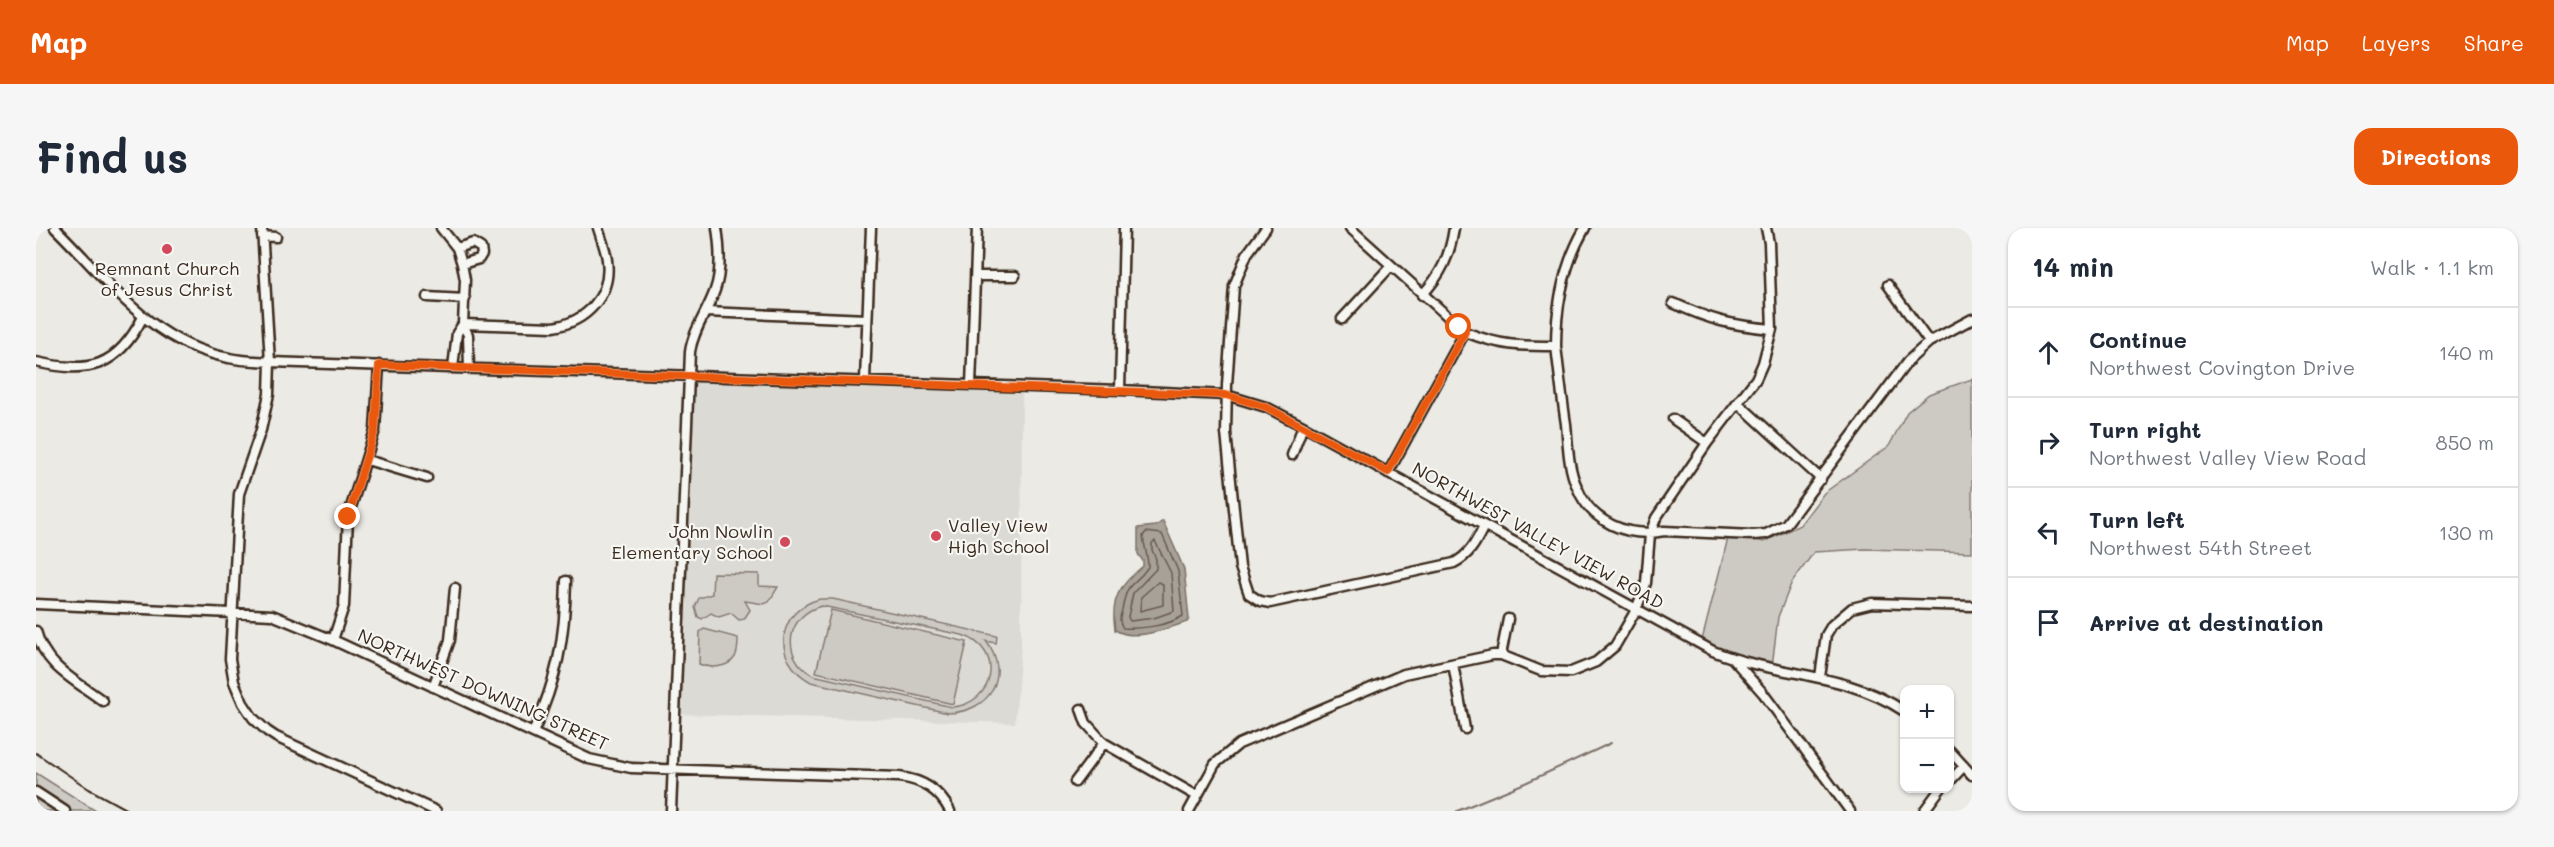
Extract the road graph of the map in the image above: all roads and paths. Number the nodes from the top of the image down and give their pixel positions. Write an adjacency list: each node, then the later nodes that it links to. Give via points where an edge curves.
1 (55, 228): 26 (street, NORTHWEST VALLEY VIEW ROAD)
2 (441, 228): 15 (street)
3 (598, 228): 30 (street, via 607,259 604,290 579,319 553,327)
4 (717, 228): 25 (street, via 719,274)
5 (871, 228): 27 (street)
6 (977, 228): 18 (street)
7 (1124, 228): 43 (street)
8 (1266, 228): 44 (street, via 1247,254 1234,286)
9 (1350, 228): 17 (street)
10 (1454, 228): 21 (street, via 1443,269)
11 (1585, 228): 34 (street, via 1561,290)
12 (1766, 228): 31 (street)
13 (262, 232): 14 (street); 36 (street)
14 (276, 237)
15 (457, 248): 16 (street); 16 (street, via 473,243 481,248 479,259)
16 (462, 264): 23 (street)
17 (1391, 266): 21 (street); 28 (street)
18 (975, 276): 19 (street); 42 (street)
19 (1015, 276)
20 (1888, 285): 33 (street)
21 (1422, 295): 32 (street)
22 (427, 297): 23 (street)
23 (465, 299): 30 (street)
24 (1672, 303): 31 (street, via 1734,326)
25 (706, 312): 27 (street); 40 (street, via 691,343)
26 (143, 317): 35 (street, via 126,346 108,359 79,368); 36 (street, NORTHWEST VALLEY VIEW ROAD, via 174,338 210,353)
27 (867, 319): 41 (street)
28 (1342, 319)
29 (1972, 319): 33 (street)
30 (463, 324): 38 (street, via 457,333); 39 (street, via 468,335)
31 (1772, 329): 45 (street, via 1756,379)
32 (1465, 332): 34 (street, via 1511,346); 51 (street)
33 (1929, 342): 53 (street, via 1899,372)
34 (1556, 345): 55 (street, via 1577,488 1597,516 1615,528)
35 (36, 362)
36 (270, 362): 37 (street, NORTHWEST VALLEY VIEW ROAD); 61 (street, via 264,419 239,494)
37 (379, 365): 38 (street, NORTHWEST VALLEY VIEW ROAD); 50 (street, via 375,430)
38 (453, 368): 39 (street, NORTHWEST VALLEY VIEW ROAD)
39 (468, 368): 40 (street, NORTHWEST VALLEY VIEW ROAD)
40 (689, 376): 41 (street, NORTHWEST VALLEY VIEW ROAD); 78 (street)
41 (865, 380): 42 (street, NORTHWEST VALLEY VIEW ROAD)
42 (971, 385): 43 (street, NORTHWEST VALLEY VIEW ROAD)
43 (1120, 390): 44 (street, NORTHWEST VALLEY VIEW ROAD)
44 (1226, 395): 47 (street, NORTHWEST VALLEY VIEW ROAD, via 1266,407); 54 (street, via 1226,433 1240,567 1249,594 1260,601 1270,603 1454,563 1472,550)
45 (1738, 404): 48 (street); 53 (street)
46 (1672, 419): 48 (street)
47 (1303, 426): 49 (street); 51 (street, NORTHWEST VALLEY VIEW ROAD)
48 (1707, 443): 55 (street, via 1656,518)
49 (1292, 455)
50 (367, 460): 52 (street); 64 (street, via 348,517 344,606)
51 (1388, 472): 54 (street, NORTHWEST VALLEY VIEW ROAD)
52 (427, 478)
53 (1821, 479): 55 (street, via 1786,524 1766,534)
54 (1484, 526): 60 (street, NORTHWEST VALLEY VIEW ROAD)
55 (1650, 534): 60 (street, via 1646,584)
56 (566, 581): 74 (street, via 565,622 554,680)
57 (455, 588): 69 (street, via 450,640)
58 (36, 604): 61 (street, NORTHWEST DOWNING STREET)
59 (1972, 606): 68 (street, via 1872,603 1852,608 1826,635)
60 (1636, 610): 65 (street, via 1615,646 1584,668 1571,672 1541,671); 66 (street, NORTHWEST VALLEY VIEW ROAD)
61 (234, 612): 64 (street, NORTHWEST DOWNING STREET, via 272,615); 86 (street, via 232,673 237,691 253,718 276,737)
62 (1508, 619): 65 (street)
63 (36, 631): 70 (street, via 52,664)
64 (333, 640): 69 (street, NORTHWEST DOWNING STREET)
65 (1502, 655): 67 (street)
66 (1733, 659): 68 (street, NORTHWEST VALLEY VIEW ROAD); 90 (street, via 1763,693)
67 (1452, 664): 73 (street); 84 (street, via 1388,680 1239,744 1215,765)
68 (1820, 677): 71 (street, NORTHWEST VALLEY VIEW ROAD, via 1852,685)
69 (433, 687): 74 (street, NORTHWEST DOWNING STREET)
70 (103, 700)
71 (1900, 708)
72 (1081, 709): 75 (street, via 1086,723)
73 (1465, 729)
74 (533, 733): 78 (street, NORTHWEST DOWNING STREET, via 615,766)
75 (1104, 743): 81 (street); 84 (street)
76 (1954, 755): 77 (street)
77 (1964, 766): 79 (street); 80 (street)
78 (673, 769): 87 (street); 88 (street, NORTHWEST DOWNING STREET, via 899,777 922,782 941,795)
79 (1972, 774)
80 (1954, 777)
81 (1075, 782)
82 (36, 792): 85 (street)
83 (1937, 793): 91 (street)
84 (1197, 796): 89 (street)
85 (65, 811)
86 (436, 811)
87 (671, 811)
88 (950, 811)
89 (1189, 811)
90 (1850, 811)
91 (1924, 811)

